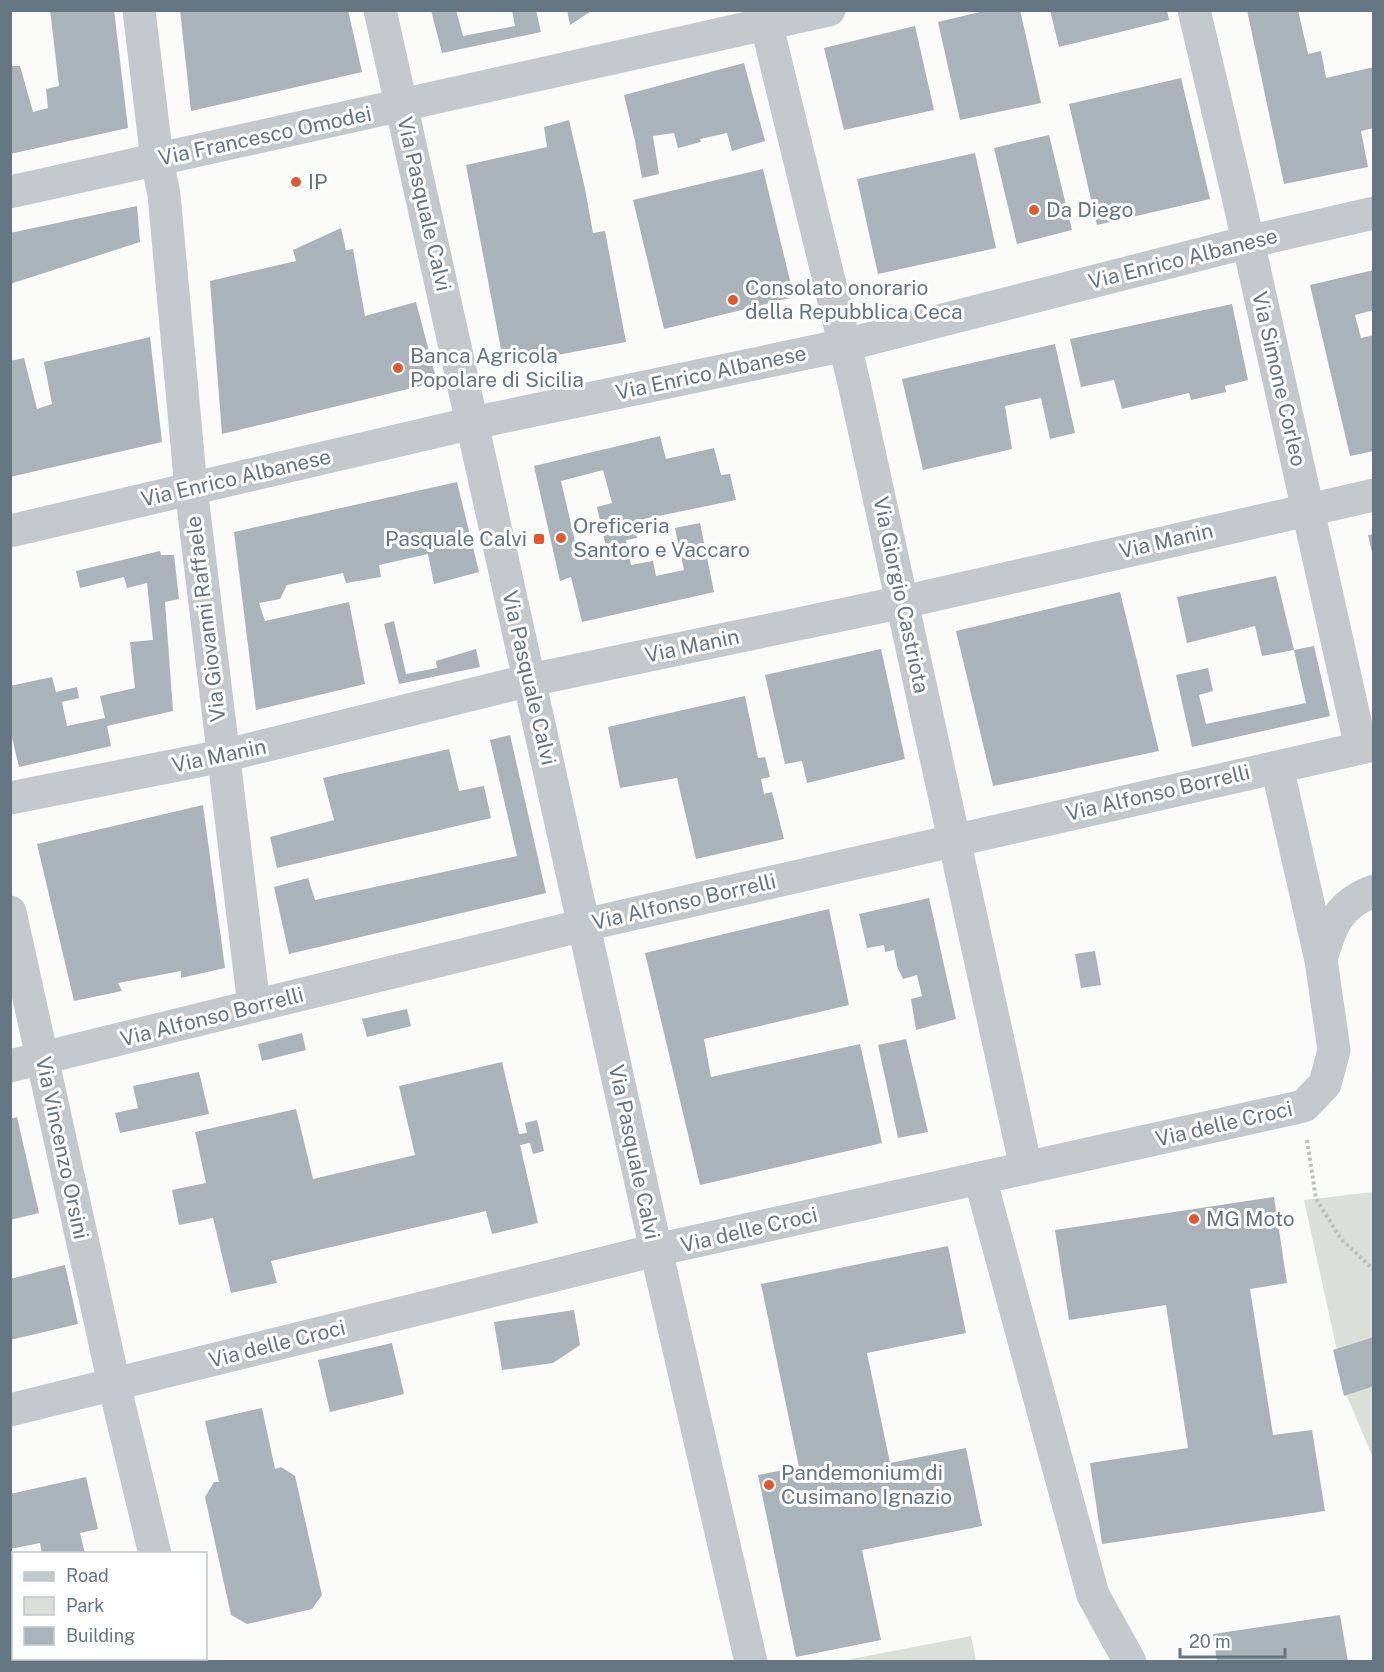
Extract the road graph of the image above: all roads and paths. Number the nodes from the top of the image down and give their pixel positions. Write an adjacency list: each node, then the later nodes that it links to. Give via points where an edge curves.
1 (139, 10): 7 (street, Via Giovanni Raffaele)
2 (380, 10): 6 (street, Via Pasquale Calvi)
3 (829, 10): 5 (street, Via Francesco Omodei)
4 (1194, 10): 10 (street, Via Simone Corleo)
5 (765, 18): 6 (street, Via Francesco Omodei); 11 (street, Via Giorgio Castriota)
6 (402, 106): 7 (street, Via Francesco Omodei); 12 (street, Via Pasquale Calvi)
7 (157, 160): 8 (street, Via Francesco Omodei); 13 (street, Via Giovanni Raffaele, via 164,195)
8 (10, 192)
9 (1374, 213): 10 (street, Via Enrico Albanese)
10 (1248, 242): 11 (street, Via Enrico Albanese); 15 (street, Via Simone Corleo)
11 (845, 345): 12 (street, Via Enrico Albanese); 17 (street, Via Giorgio Castriota)
12 (473, 423): 13 (street, Via Enrico Albanese); 18 (street, Via Pasquale Calvi)
13 (190, 488): 16 (street, Via Enrico Albanese); 20 (street, Via Giovanni Raffaele)
14 (1374, 495): 15 (street, Via Manin)
15 (1308, 510): 17 (street, Via Manin); 19 (street, Via Simone Corleo)
16 (10, 531)
17 (903, 602): 18 (street, Via Manin); 23 (street, Via Giorgio Castriota)
18 (530, 680): 20 (street, Via Manin); 26 (street, Via Pasquale Calvi)
19 (1367, 746): 21 (street, Via Alfonso Borrelli)
20 (222, 756): 22 (street, Via Manin); 28 (street, Via Giovanni Raffaele)
21 (1277, 766): 23 (street, Via Alfonso Borrelli); 27 (street, Via delle Croci)
22 (10, 798)
23 (954, 839): 26 (street, Via Alfonso Borrelli); 32 (street, Via Giorgio Castriota)
24 (1374, 891): 27 (street, via 1345,908 1329,929)
25 (10, 912): 29 (street, Via Vincenzo Orsini)
26 (584, 925): 28 (street, Via Alfonso Borrelli); 34 (street, Via Pasquale Calvi)
27 (1321, 960): 32 (street, Via delle Croci, via 1334,1050 1325,1084 1304,1106)
28 (254, 1006): 29 (street, Via Alfonso Borrelli)
29 (43, 1059): 30 (street, Via Alfonso Borrelli); 36 (street, Via Vincenzo Orsini)
30 (10, 1066)
31 (1307, 1139): 35 (path, via 1316,1199 1341,1239)
32 (1026, 1168): 33 (street, Via delle Croci)
33 (980, 1178): 34 (street, Via delle Croci); 40 (street, via 1093,1595)
34 (656, 1250): 36 (street, Via delle Croci); 39 (street, Via Pasquale Calvi)
35 (1374, 1270)
36 (114, 1384): 37 (street, Via delle Croci); 38 (street, Via Vincenzo Orsini)
37 (10, 1410)
38 (155, 1552)
39 (751, 1662)
40 (1130, 1662)

